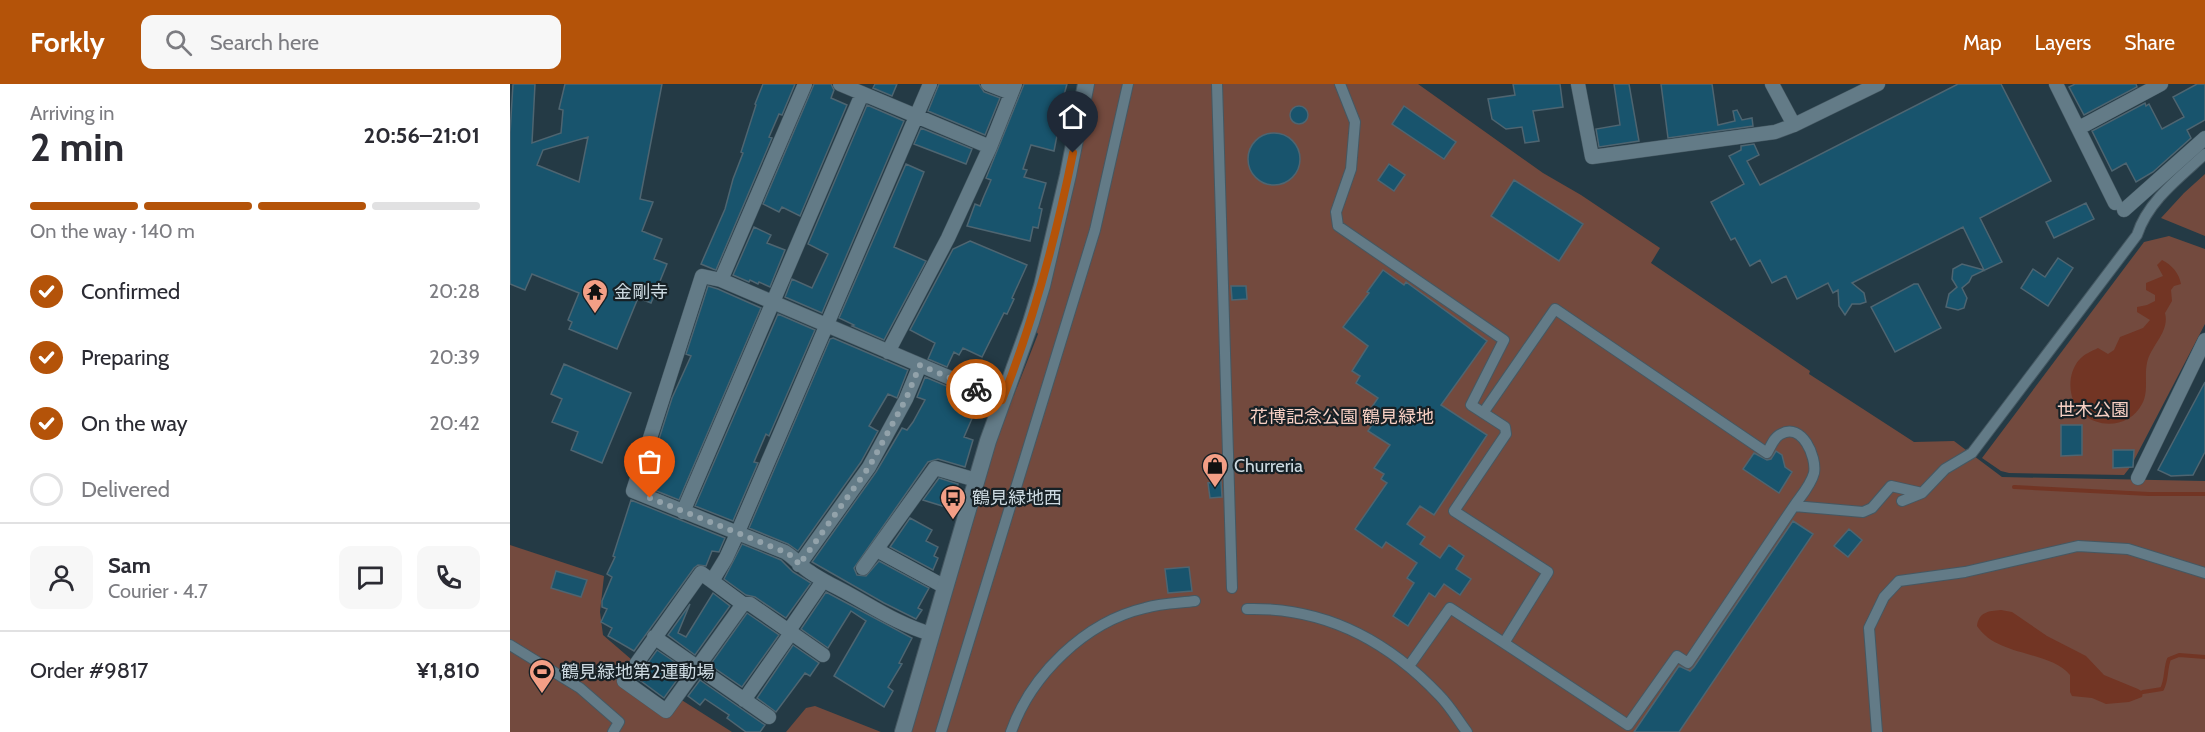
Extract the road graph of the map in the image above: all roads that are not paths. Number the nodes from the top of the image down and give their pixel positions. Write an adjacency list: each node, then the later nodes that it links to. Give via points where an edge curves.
1 (805, 84): 22 (street)
2 (840, 84): 15 (street)
3 (930, 84): 16 (street)
4 (988, 84): 14 (street)
5 (1086, 84): 30 (street, via 1042,286)
6 (1128, 84): 62 (street, via 1095,230)
7 (1217, 84): 46 (street)
8 (1340, 84): 31 (street, via 1355,122 1351,169 1336,212 1338,226 1504,340 1471,405)
9 (1578, 84): 17 (street, via 1592,157 1775,132)
10 (1772, 84): 17 (street)
11 (1878, 84): 17 (street)
12 (2056, 84): 18 (street)
13 (2161, 84): 18 (street)
14 (1013, 89): 20 (street)
15 (862, 94): 16 (street); 23 (street)
16 (917, 117): 20 (street); 24 (street)
17 (1794, 125)
18 (2079, 128): 19 (street, via 2119,206)
19 (2205, 138)
20 (990, 147): 26 (street)
21 (2205, 154): 34 (street, via 2163,192 2142,220 2137,235 1972,453 1945,469)
22 (721, 280): 23 (street); 37 (street, via 702,276 633,491)
23 (773, 302): 24 (street); 37 (street)
24 (827, 325): 26 (street); 38 (street)
25 (2205, 340): 28 (street)
26 (888, 352): 27 (street)
27 (920, 365): 30 (street); 40 (street, via 869,467)
28 (2192, 367): 29 (street); 32 (street)
29 (2205, 374)
30 (1002, 400): 33 (street)
31 (1483, 413): 36 (street, via 1555,309 1767,453 1782,433 1791,431 1799,436 1811,450 1815,466); 53 (street, via 1505,428 1506,434 1454,511 1548,572)
32 (2138, 478)
33 (976, 480): 39 (street, via 934,468); 45 (street)
34 (1922, 494): 35 (street); 36 (street, via 1891,486 1872,508 1859,512)
35 (1902, 501)
36 (1794, 506): 53 (street, via 1688,663 1677,656 1628,725)
37 (683, 512): 38 (street)
38 (737, 534): 40 (street, via 785,552); 43 (street)
39 (877, 550): 41 (street); 45 (street)
40 (799, 565): 44 (street)
41 (863, 568)
42 (2205, 573): 65 (street, via 2128,549 2078,546 1965,572 1899,581 1884,597 1869,628)
43 (712, 581): 48 (street); 52 (street, via 701,573)
44 (823, 581): 50 (street); 51 (street, via 882,615)
45 (945, 587): 51 (street)
46 (1232, 588)
47 (1195, 601): 63 (street, via 1145,608 1114,619 1083,637 1052,665 1026,698)
48 (743, 604): 50 (street, via 750,604); 57 (street)
49 (1247, 609): 56 (street, via 1314,615 1370,638)
50 (791, 633): 55 (street); 58 (street)
51 (931, 634): 61 (street)
52 (654, 637): 57 (street); 57 (street, via 624,681 640,693 666,711)
53 (1504, 643): 56 (street, via 1450,608)
54 (510, 645): 60 (street, via 580,688 619,722)
55 (823, 655)
56 (1409, 666): 64 (street, via 1441,697)
57 (698, 668): 58 (street)
58 (744, 700): 59 (street)
59 (769, 717)
60 (613, 732)
61 (903, 732)
62 (941, 732)
63 (1011, 732)
64 (1467, 732)
65 (1876, 732)

